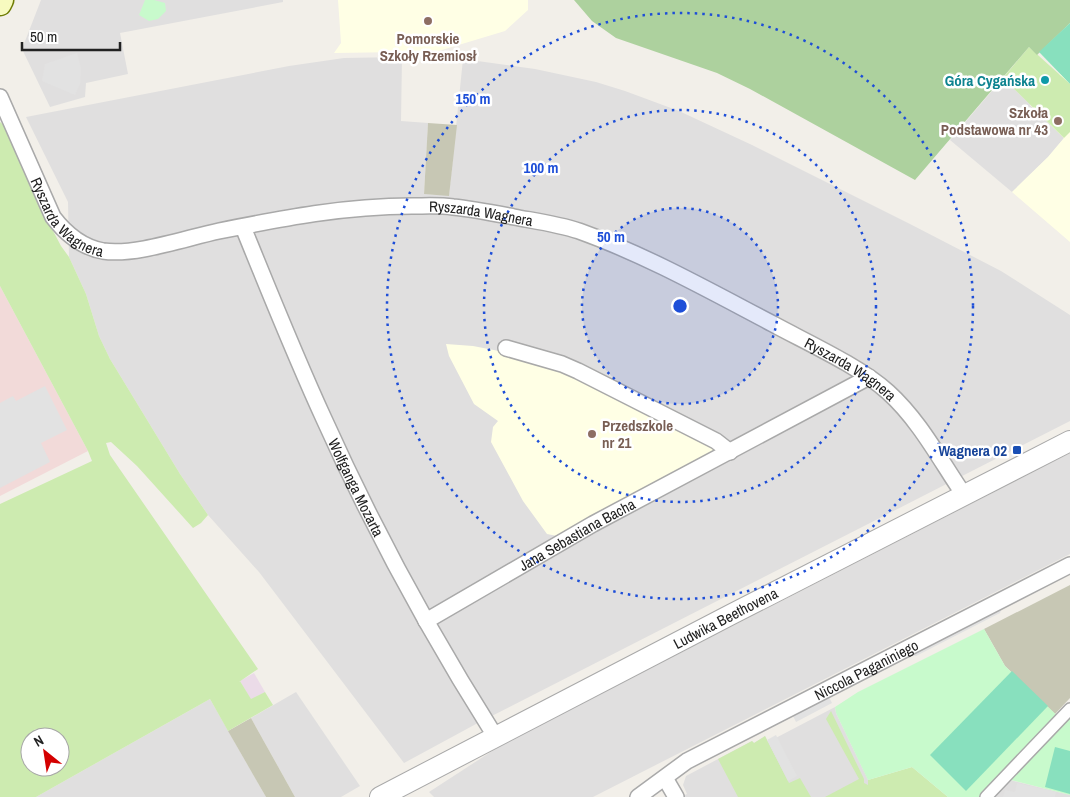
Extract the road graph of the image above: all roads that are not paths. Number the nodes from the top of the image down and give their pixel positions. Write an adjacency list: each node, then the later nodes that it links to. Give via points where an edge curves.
1 (2, 0): 2 (main road)
2 (0, 4)
3 (0, 97): 4 (street, Ryszarda Wagnera, via 53,217 79,243 106,251 127,251)
4 (243, 227): 6 (street, Ryszarda Wagnera, via 335,210 451,206 576,230 666,269); 11 (street, Wolfganga Mozarta, via 324,420)
5 (506, 348): 8 (street, via 578,371 716,441)
6 (869, 377): 8 (street, Jana Sebastiana Bacha); 9 (street, Ryszarda Wagnera, via 913,419)
7 (1070, 441): 9 (street, Ludwika Beethovena)
8 (730, 452): 11 (street, Jana Sebastiana Bacha, via 593,524)
9 (964, 495): 13 (street, Ludwika Beethovena)
10 (1070, 565): 14 (street, Niccola Paganiniego, via 687,761)
11 (426, 621): 13 (street, Wolfganga Mozarta)
12 (1070, 709): 18 (street)
13 (495, 736): 15 (street, Ludwika Beethovena)
14 (665, 778): 16 (street, Niccola Paganiniego); 17 (street)
15 (387, 796)
16 (638, 797)
17 (676, 797)
18 (986, 797)

